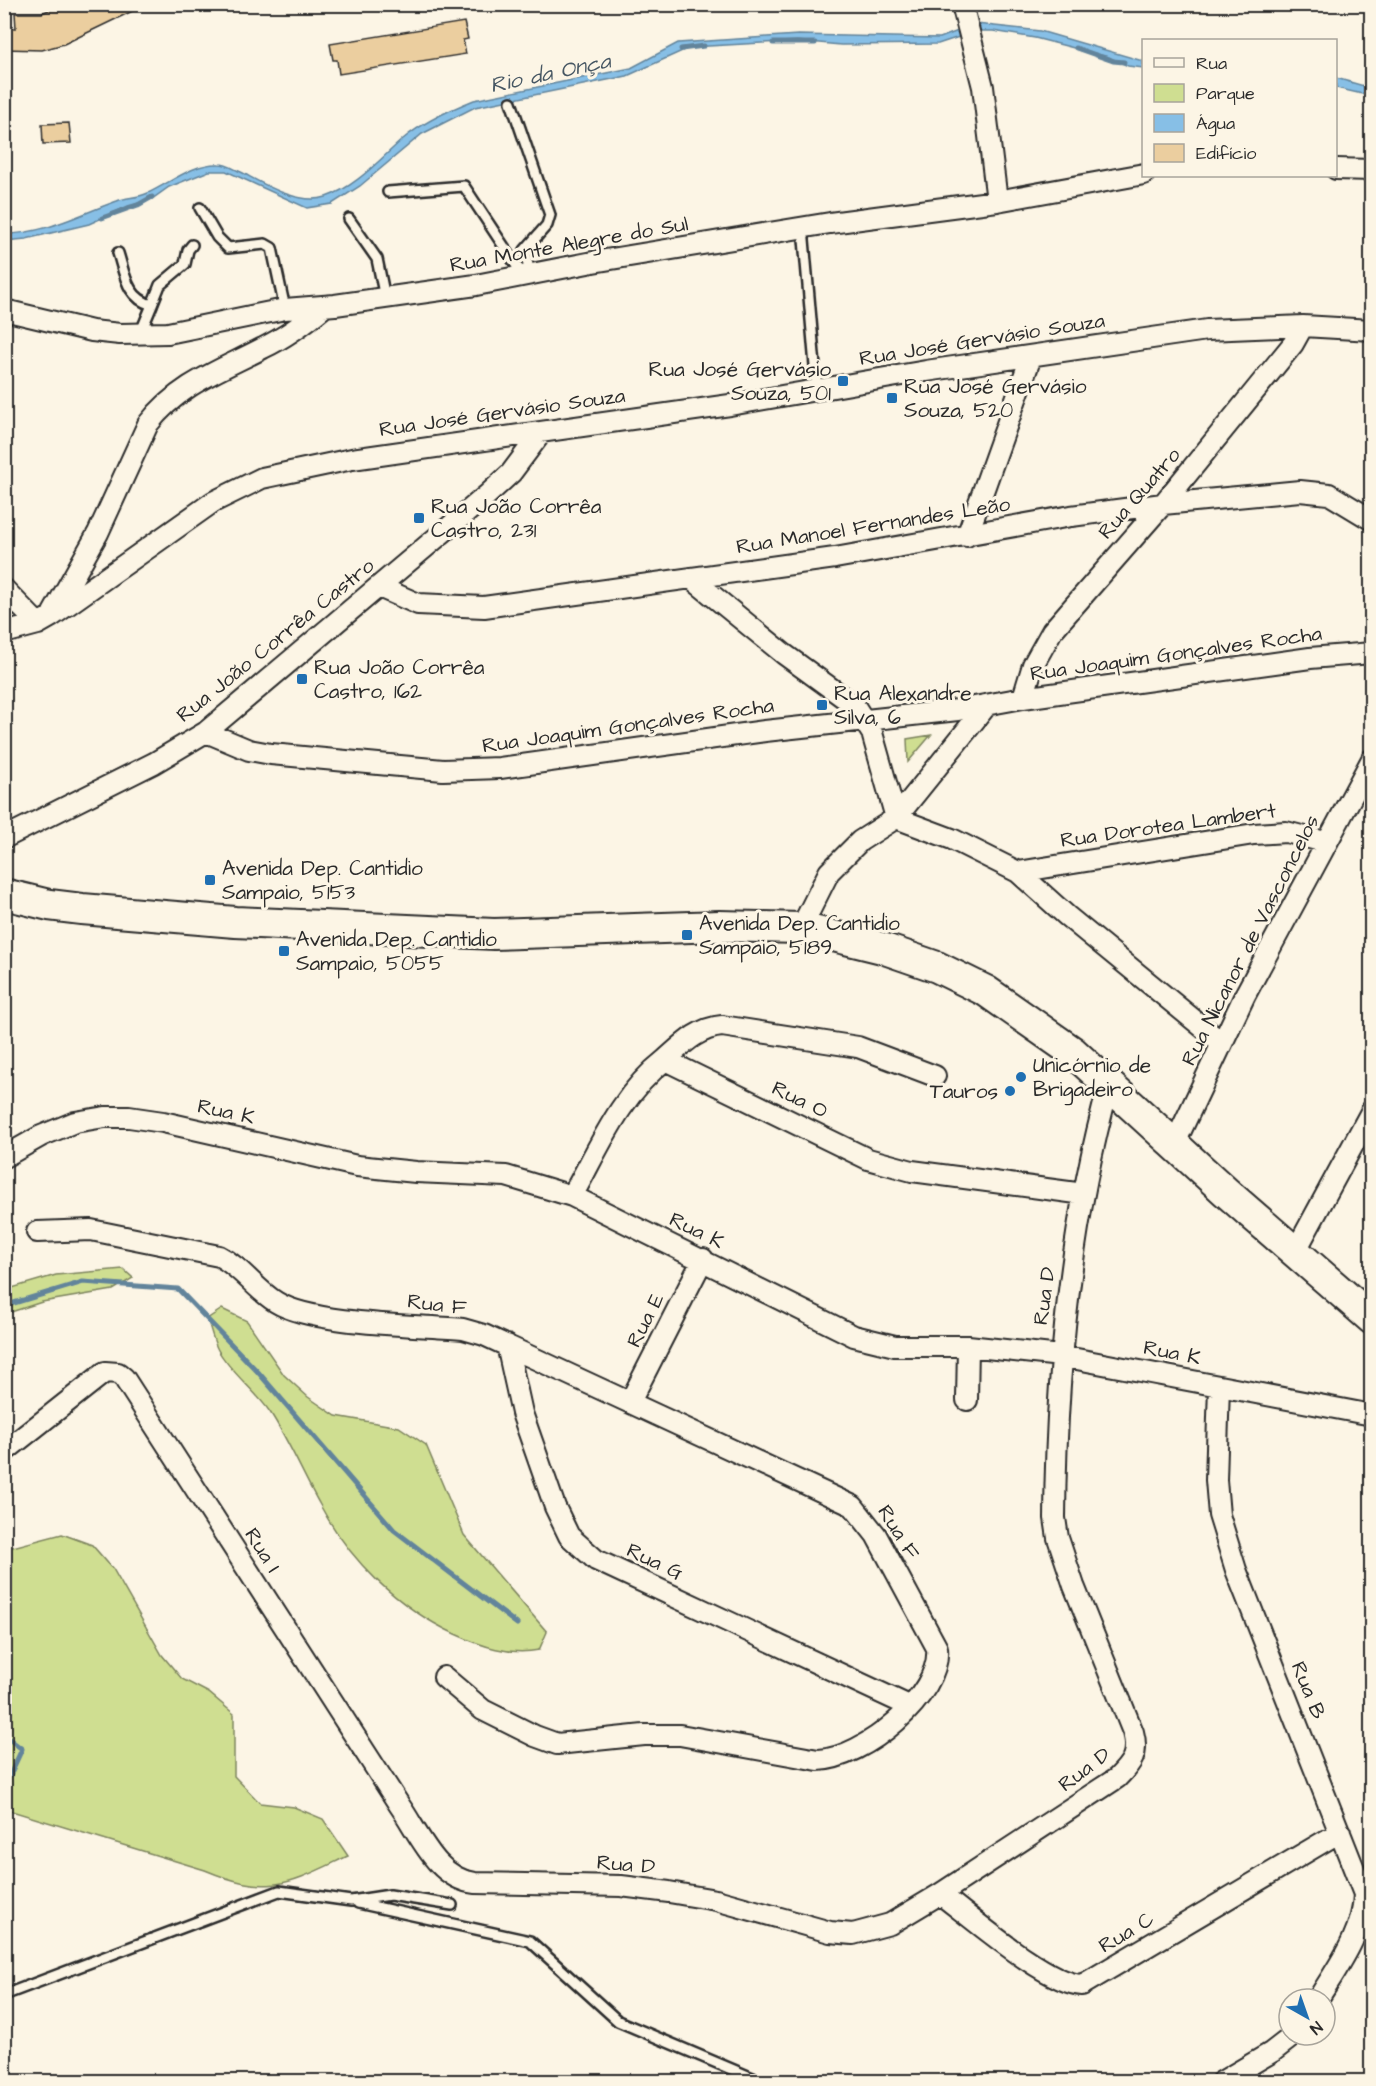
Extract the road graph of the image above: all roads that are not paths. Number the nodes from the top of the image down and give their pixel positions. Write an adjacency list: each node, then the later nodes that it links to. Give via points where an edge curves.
1 (964, 14): 7 (street, via 986,105)
2 (511, 102): 13 (lane, via 550,215 525,250)
3 (1337, 169): 4 (street)
4 (1371, 170)
5 (1142, 174): 7 (street, Rua Monte Alegre do Sul)
6 (388, 192): 13 (lane, via 464,186)
7 (997, 201): 10 (street, Rua Monte Alegre do Sul)
8 (200, 208): 17 (lane, via 228,248 265,244 272,248)
9 (349, 219): 14 (lane, via 377,259)
10 (803, 228): 13 (street, Rua Monte Alegre do Sul); 23 (lane)
11 (192, 245): 15 (lane, via 185,264 160,285)
12 (118, 253): 15 (lane, via 130,291 141,302)
13 (527, 276): 14 (street, Rua Monte Alegre do Sul)
14 (385, 298): 16 (street, Rua Monte Alegre do Sul)
15 (152, 305): 21 (lane)
16 (325, 306): 17 (street, Rua Monte Alegre do Sul); 31 (street, via 288,334 188,385 159,410 148,424 98,533)
17 (285, 309): 21 (street, Rua Monte Alegre do Sul, via 190,330)
18 (4, 310): 21 (street, Rua Monte Alegre do Sul, via 92,331)
19 (1303, 326): 20 (street, Rua José Gervásio Souza); 22 (street, Rua José Gervásio Souza, via 1207,330); 25 (street, Rua Quatro, via 1293,344)
20 (1371, 330)
21 (140, 334)
22 (1031, 357): 23 (street, Rua José Gervásio Souza); 27 (street)
23 (817, 389): 24 (street, Rua José Gervásio Souza)
24 (541, 433): 29 (street, Rua João Corrêa Castro, via 512,473); 31 (street, Rua José Gervásio Souza, via 352,459 262,478 213,502)
25 (1163, 504): 26 (street, Rua Manoel Fernandes Leão, via 1314,491 1341,499); 27 (street, Rua Manoel Fernandes Leão); 34 (street, Rua Quatro, via 1052,631 1037,657)
26 (1371, 520)
27 (967, 536): 28 (street, Rua Manoel Fernandes Leão)
28 (691, 578): 29 (street, Rua Manoel Fernandes Leão, via 484,607 418,604); 36 (street, via 854,705)
29 (379, 587): 37 (street, Rua João Corrêa Castro)
30 (4, 589): 31 (street)
31 (45, 620): 32 (street, Rua José Gervásio Souza)
32 (4, 633)
33 (1371, 653): 34 (street, Rua Joaquim Gonçalves Rocha)
34 (1023, 698): 35 (street, Rua Joaquim Gonçalves Rocha)
35 (987, 705): 36 (street, Rua Joaquim Gonçalves Rocha); 39 (street)
36 (866, 721): 37 (street, Rua Joaquim Gonçalves Rocha, via 478,770 271,754 249,750); 39 (street)
37 (206, 732): 40 (street, Rua João Corrêa Castro, via 146,767)
38 (1371, 759): 41 (street, Rua Nicanor de Vasconcelos)
39 (896, 818): 42 (street, via 944,835); 44 (street, via 860,841 829,872)
40 (4, 838)
41 (1325, 842): 42 (street, Rua Dorotea Lambert, via 1286,832 1254,834); 45 (street, Rua Nicanor de Vasconcelos)
42 (1018, 872): 45 (street)
43 (4, 894): 44 (main road, via 82,909 235,922 461,933 719,926)
44 (801, 928): 48 (main road, via 882,948 937,967 986,991 1073,1052)
45 (1222, 1043): 50 (street, Rua Nicanor de Vasconcelos)
46 (665, 1060): 47 (street, via 696,1034 722,1026 858,1047); 52 (street, Rua O, via 868,1159 912,1171); 53 (street, via 625,1100)
47 (935, 1076)
48 (1109, 1085): 50 (main road); 52 (street, Rua D)
49 (1371, 1110): 55 (street)
50 (1175, 1143): 55 (main road)
51 (4, 1156): 53 (street, Rua K, via 75,1122 129,1117 357,1166 506,1176)
52 (1084, 1194): 60 (street, Rua D)
53 (572, 1196): 56 (street, Rua K)
54 (37, 1232): 58 (street, Rua F, via 91,1230 207,1253 228,1260 277,1303 295,1310 319,1316 463,1329)
55 (1295, 1252): 57 (main road)
56 (703, 1260): 59 (street, Rua K, via 872,1342 895,1346); 63 (street, Rua E)
57 (1371, 1319)
58 (507, 1345): 63 (street, Rua F); 67 (street, Rua G, via 515,1389 555,1507 580,1549 596,1560)
59 (968, 1346): 60 (street, Rua K); 62 (street)
60 (1061, 1356): 61 (street, Rua K); 70 (street, Rua D, via 1058,1538 1133,1732 1136,1756 1117,1778)
61 (1219, 1386): 64 (street, Rua K); 68 (street, Rua B, via 1219,1515 1236,1570)
62 (967, 1400)
63 (630, 1402): 67 (street, Rua F, via 853,1506 866,1520 937,1648 935,1672)
64 (1371, 1415)
65 (4, 1452): 69 (street, Rua I, via 105,1372 112,1371 124,1378)
66 (444, 1677): 67 (street, Rua F, via 483,1710 557,1744 670,1735 833,1760 881,1735)
67 (909, 1706)
68 (1340, 1832): 70 (street, Rua C, via 1082,1985 1062,1981); 73 (street, Rua B, via 1364,1894 1364,1909 1352,1941)
69 (445, 1871): 70 (street, Rua D, via 475,1883 621,1886 669,1892 716,1900 830,1932 853,1934 890,1924)
70 (940, 1894)
71 (351, 1901): 72 (lane, via 390,1895); 74 (lane, via 279,1891); 76 (lane, via 530,1941 618,2021)
72 (452, 1905)
73 (1325, 1987)
74 (4, 1995)
75 (1278, 2047): 77 (street)
76 (762, 2082)
77 (1221, 2082)

